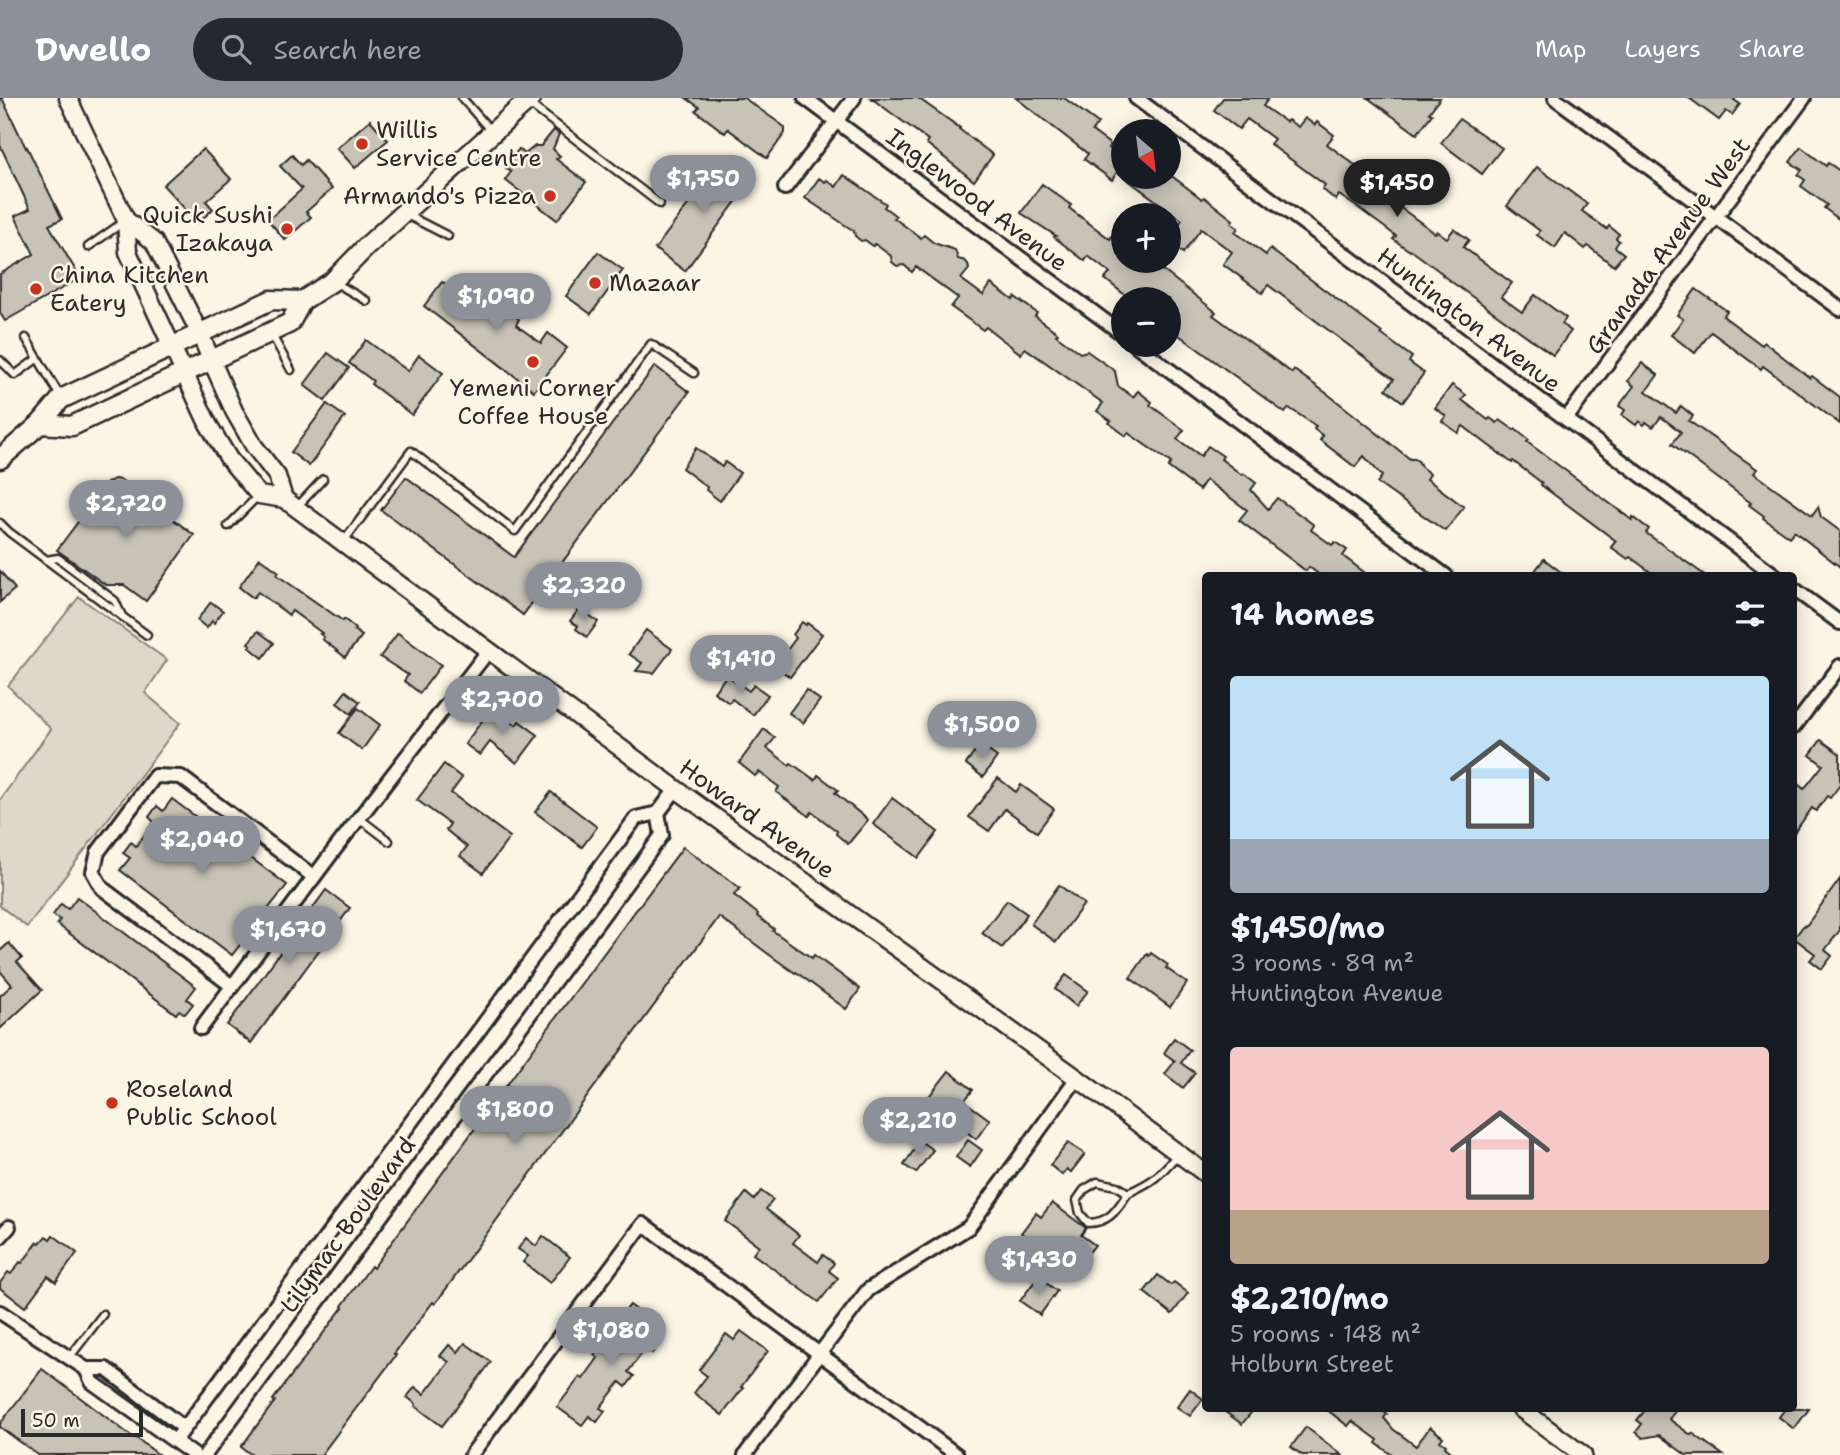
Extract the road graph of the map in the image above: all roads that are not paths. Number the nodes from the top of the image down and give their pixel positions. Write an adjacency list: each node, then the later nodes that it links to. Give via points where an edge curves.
1 (68, 98): 15 (street)
2 (462, 98): 10 (lane)
3 (805, 98): 9 (street, Inglewood Avenue)
4 (854, 98): 9 (street)
5 (1136, 98): 35 (street, Huntington Avenue)
6 (1555, 98): 14 (street)
7 (1804, 98): 14 (street, Granada Avenue West)
8 (529, 100): 10 (main road); 12 (lane)
9 (836, 121): 11 (street); 22 (street, Inglewood Avenue)
10 (493, 132): 13 (main road)
11 (785, 188)
12 (660, 204)
13 (404, 214): 16 (lane); 18 (main road)
14 (1716, 217): 21 (street); 35 (street, Granada Avenue West)
15 (126, 220): 17 (lane); 23 (street, via 154,242); 26 (street, via 128,252)
16 (448, 236)
17 (88, 247)
18 (333, 281): 19 (main road); 20 (lane)
19 (302, 301): 23 (main road, via 271,300); 24 (main road, via 290,323)
20 (366, 301)
21 (1840, 309)
22 (1111, 325)
23 (199, 332): 26 (main road); 30 (street)
24 (271, 332): 30 (main road); 31 (lane)
25 (26, 338): 28 (lane)
26 (172, 345): 32 (street); 34 (main road)
27 (1152, 357): 44 (street)
28 (37, 358): 29 (lane, via 15,375); 34 (lane)
29 (0, 360)
30 (211, 360): 32 (main road); 40 (street, via 234,411 278,476)
31 (291, 370)
32 (185, 373): 36 (main road, via 72,426); 39 (street, via 229,459)
33 (694, 373): 43 (lane, via 651,344 515,531 411,451)
34 (61, 399): 36 (main road)
35 (1566, 419): 45 (street, Huntington Avenue)
36 (40, 424): 37 (main road)
37 (0, 459)
38 (323, 479): 40 (lane)
39 (259, 495): 40 (street, Howard Avenue); 42 (lane)
40 (290, 503): 43 (street, Howard Avenue)
41 (0, 523): 48 (lane, via 46,560 58,558 115,601 122,617)
42 (228, 526)
43 (343, 542): 49 (street, Howard Avenue)
44 (1441, 572)
45 (1771, 572)
46 (1797, 591): 47 (street)
47 (1840, 623)
48 (147, 635)
49 (489, 650): 52 (street, Howard Avenue); 54 (street)
50 (1840, 666): 51 (street)
51 (1797, 723)
52 (676, 789): 53 (street, Lilymac Boulevard); 59 (street, Howard Avenue)
53 (658, 813): 69 (street, Lilymac Boulevard, via 636,818); 72 (street, Lilymac Boulevard, via 662,835)
54 (359, 818): 55 (lane); 56 (street)
55 (389, 841)
56 (314, 877): 57 (street); 57 (street, via 181,777 155,776 97,852 93,872 102,888)
57 (232, 986): 58 (street)
58 (201, 1028)
59 (1077, 1078): 60 (street, Howard Avenue); 65 (street, via 969,1227 868,1290)
60 (1178, 1153): 61 (street, Howard Avenue); 62 (lane, via 1157,1178)
61 (1202, 1171)
62 (1128, 1193): 62 (lane, via 1097,1182 1077,1200 1080,1213 1088,1223 1106,1220)
63 (0, 1312): 66 (street)
64 (103, 1314): 66 (lane)
65 (820, 1353): 73 (street, via 643,1224); 74 (street); 75 (street)
66 (69, 1358): 67 (street)
67 (86, 1369): 69 (street, via 106,1369); 70 (street, via 92,1382)
68 (1525, 1412): 76 (street)
69 (184, 1428): 70 (street, Lilymac Boulevard)
70 (174, 1441): 71 (street)
71 (194, 1455)
72 (205, 1455)
73 (471, 1455)
74 (745, 1455)
75 (957, 1455)
76 (1583, 1455)

